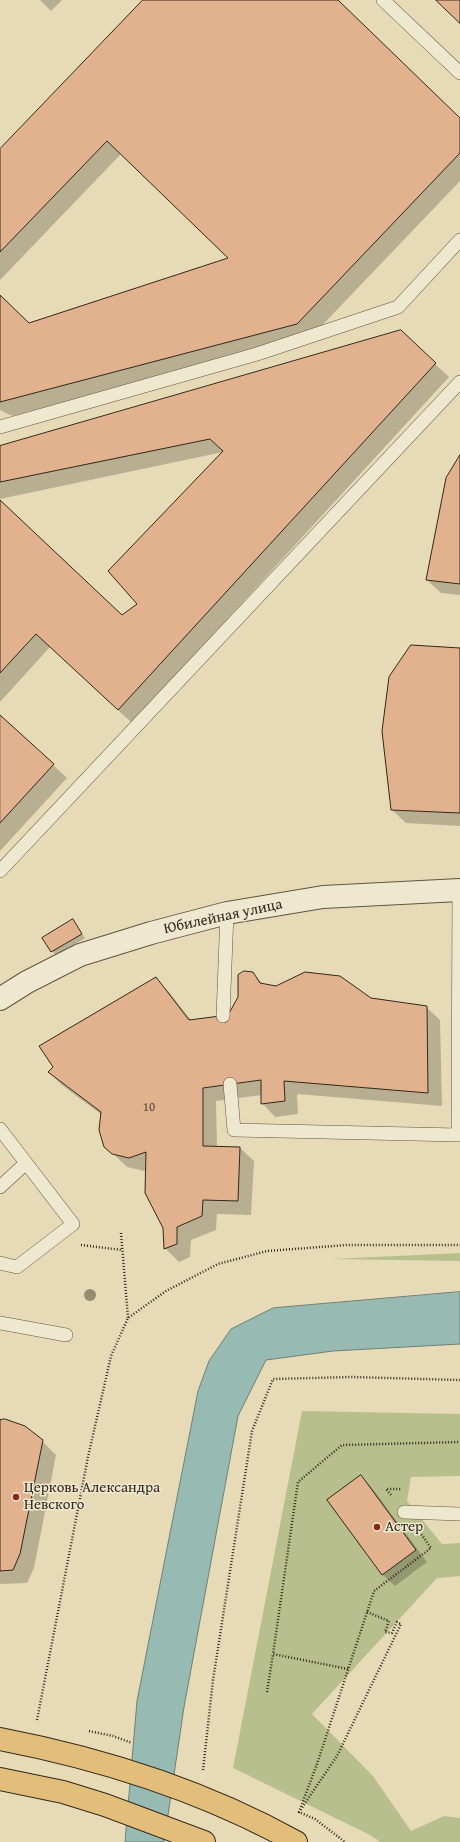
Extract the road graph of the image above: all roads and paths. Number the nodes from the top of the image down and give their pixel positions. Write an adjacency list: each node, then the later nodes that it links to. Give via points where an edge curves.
1 (383, 0): 2 (lane)
2 (460, 73)
3 (460, 240): 5 (lane, via 398,307 257,354)
4 (460, 382): 6 (lane)
5 (0, 427)
6 (0, 871)
7 (460, 890): 8 (street, Юбилейная улица, via 323,897); 11 (lane, via 458,1135 234,1130)
8 (227, 913): 9 (street, Юбилейная улица, via 80,955); 10 (lane)
9 (0, 999)
10 (223, 1016)
11 (230, 1084)
12 (0, 1129): 13 (lane)
13 (26, 1163): 14 (lane); 16 (lane, via 73,1224)
14 (0, 1187)
15 (121, 1233): 18 (path)
16 (50, 1242): 18 (path); 19 (lane, via 16,1267)
17 (460, 1244): 20 (path, via 347,1245 267,1251 218,1264 166,1291)
18 (122, 1250): 20 (path)
19 (0, 1263)
20 (128, 1318): 32 (path, via 111,1356 88,1457)
21 (0, 1322): 22 (lane)
22 (66, 1335)
23 (460, 1380): 34 (path, via 351,1377 274,1379 252,1431)
24 (460, 1442): 29 (path, via 342,1445 298,1482)
25 (408, 1489): 26 (path, via 386,1489)
26 (404, 1512): 27 (lane); 28 (path, via 431,1548 374,1591)
27 (460, 1514)
28 (367, 1612): 30 (path); 30 (path, via 389,1621 385,1632 392,1633 397,1622 401,1624 338,1756 299,1812)
29 (273, 1654): 30 (path); 31 (path)
30 (348, 1669)
31 (267, 1692)
32 (37, 1720)
33 (0, 1739): 37 (main road, via 53,1749 114,1765 196,1794)
34 (202, 1771)
35 (0, 1779): 36 (main road, via 63,1792)
36 (204, 1842)
37 (296, 1842)

